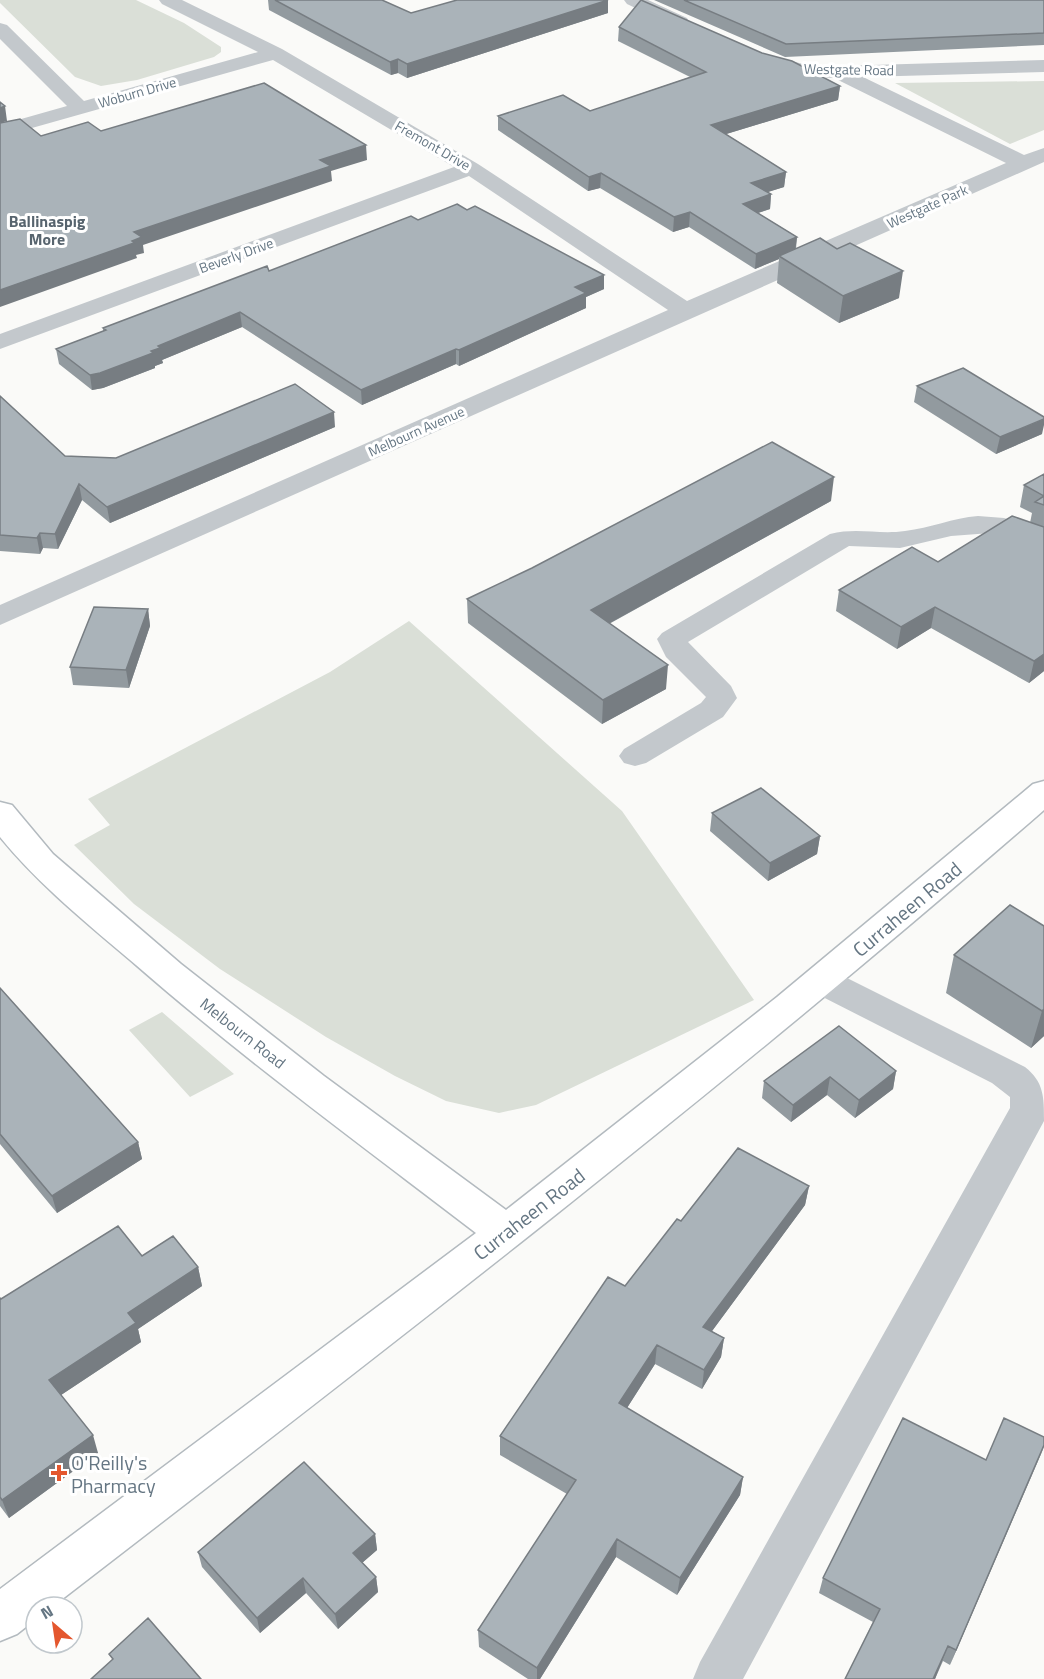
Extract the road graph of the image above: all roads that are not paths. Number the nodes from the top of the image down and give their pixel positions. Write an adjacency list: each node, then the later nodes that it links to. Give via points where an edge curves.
1 (168, 0): 6 (street, Fremont Drive)
2 (633, 0): 3 (street)
3 (695, 28)
4 (0, 29): 9 (street)
5 (746, 51): 8 (street, Westgate Road, via 785,66)
6 (275, 53): 9 (street, Woburn Drive); 13 (street, Fremont Drive)
7 (1044, 66): 8 (street, Westgate Road)
8 (838, 72): 12 (street)
9 (80, 108): 10 (street, Woburn Drive)
10 (0, 131)
11 (1044, 154): 12 (street, Westgate Park)
12 (1023, 164): 14 (street, Westgate Park)
13 (471, 168): 15 (street, Fremont Drive); 16 (street, Beverly Drive)
14 (832, 249): 15 (street, Melbourn Avenue)
15 (687, 312): 18 (street, Melbourn Avenue)
16 (0, 342)
17 (1044, 541): 19 (street, via 1024,530 988,524 951,528 911,539 840,540 672,639 676,650 722,698 712,710)
18 (0, 616)
19 (635, 756)
20 (1044, 792): 22 (street, Curraheen Road)
21 (0, 813): 24 (street, Melbourn Road, via 26,845 77,894 183,987)
22 (822, 981): 23 (street, via 1020,1083 1029,1094); 24 (street, Curraheen Road)
23 (1035, 1116): 26 (street)
24 (505, 1233): 25 (street, Curraheen Road)
25 (0, 1618)
26 (717, 1679)

